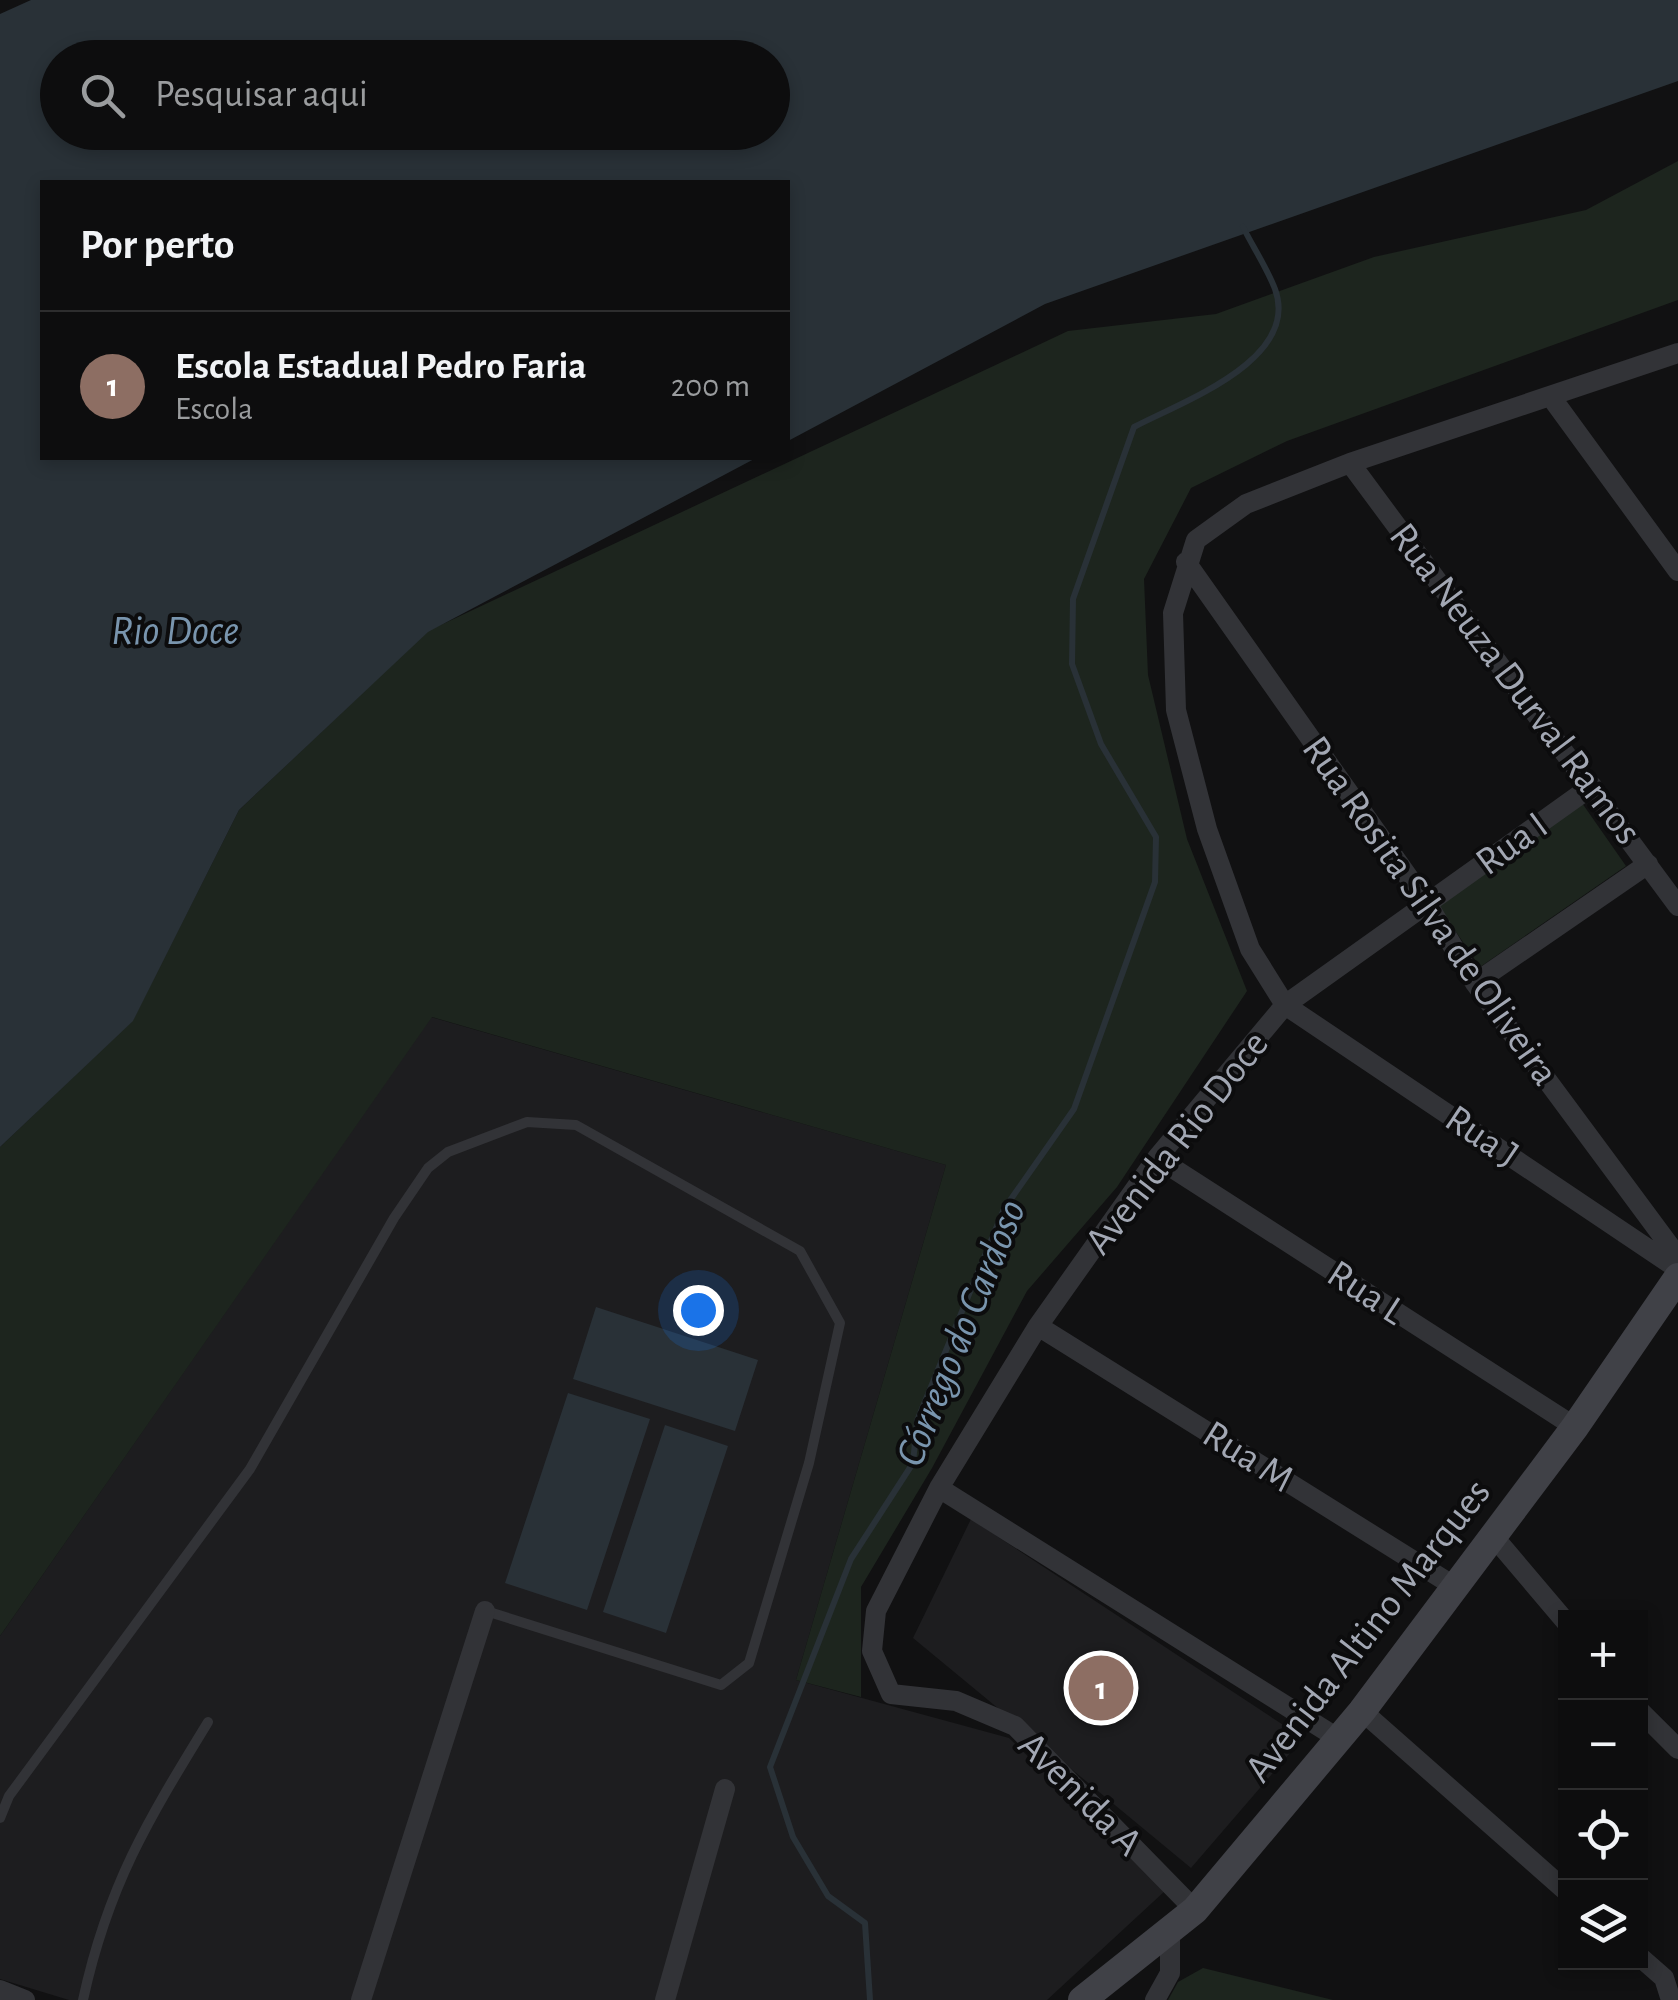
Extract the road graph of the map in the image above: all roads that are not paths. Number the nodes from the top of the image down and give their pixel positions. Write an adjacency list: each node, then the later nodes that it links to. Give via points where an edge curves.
1 (1678, 352): 2 (street, Avenida Rio Doce)
2 (1551, 397): 3 (street, Avenida Rio Doce); 5 (street)
3 (1350, 463): 4 (street, Avenida Rio Doce, via 1246,504 1196,540); 6 (street, Rua Neuza Durval Ramos)
4 (1186, 562): 8 (street, Rua Rosita Silva de Oliveira); 11 (street, Avenida Rio Doce, via 1173,613 1176,710 1207,829 1250,949)
5 (1678, 570)
6 (1592, 786): 7 (street, Rua Neuza Durval Ramos); 8 (street, Rua I)
7 (1648, 864): 9 (street, Rua Neuza Durval Ramos); 10 (street)
8 (1428, 904): 10 (street, Rua Rosita Silva de Oliveira); 11 (street, Rua I)
9 (1678, 906)
10 (1476, 983): 13 (street, Rua Rosita Silva de Oliveira)
11 (1285, 1005): 12 (street, Avenida Rio Doce); 14 (street, Rua J)
12 (1157, 1158): 16 (street, Avenida Rio Doce); 17 (street, Rua L)
13 (1678, 1257)
14 (1678, 1269)
15 (1678, 1277): 17 (main road, Avenida Altino Marques)
16 (1038, 1326): 18 (street, Avenida Rio Doce); 20 (street, Rua M)
17 (1574, 1427): 19 (main road, Avenida Altino Marques)
18 (940, 1488): 23 (street, Avenida Rio Doce, via 876,1611 872,1652); 27 (street)
19 (1494, 1537): 20 (main road, Avenida Altino Marques); 22 (street)
20 (1457, 1588): 24 (main road, Avenida Altino Marques)
21 (485, 1611): 30 (lane, via 721,1685 749,1662 809,1463 840,1323 800,1251 576,1125 527,1122 448,1152 428,1168 250,1468 9,1796); 38 (street)
22 (1558, 1613)
23 (891, 1694): 32 (street, Avenida A, via 956,1701 1014,1726)
24 (1362, 1712): 27 (main road, Avenida Altino Marques); 31 (street)
25 (1648, 1719): 28 (street)
26 (208, 1722): 37 (lane, via 134,1842 98,1932)
27 (1339, 1739): 32 (main road, Avenida Altino Marques)
28 (1678, 1750)
29 (725, 1789): 39 (street)
30 (0, 1818)
31 (1558, 1884)
32 (1196, 1910): 33 (main road, Avenida Altino Marques)
33 (1170, 1933): 40 (main road, Avenida Altino Marques); 41 (street, via 1170,1974)
34 (1648, 1964): 42 (street, via 1664,1978)
35 (0, 1990): 36 (street)
36 (26, 2000)
37 (83, 2000)
38 (361, 2000)
39 (665, 2000)
40 (1082, 2000)
41 (1155, 2000)
42 (1671, 2000)

